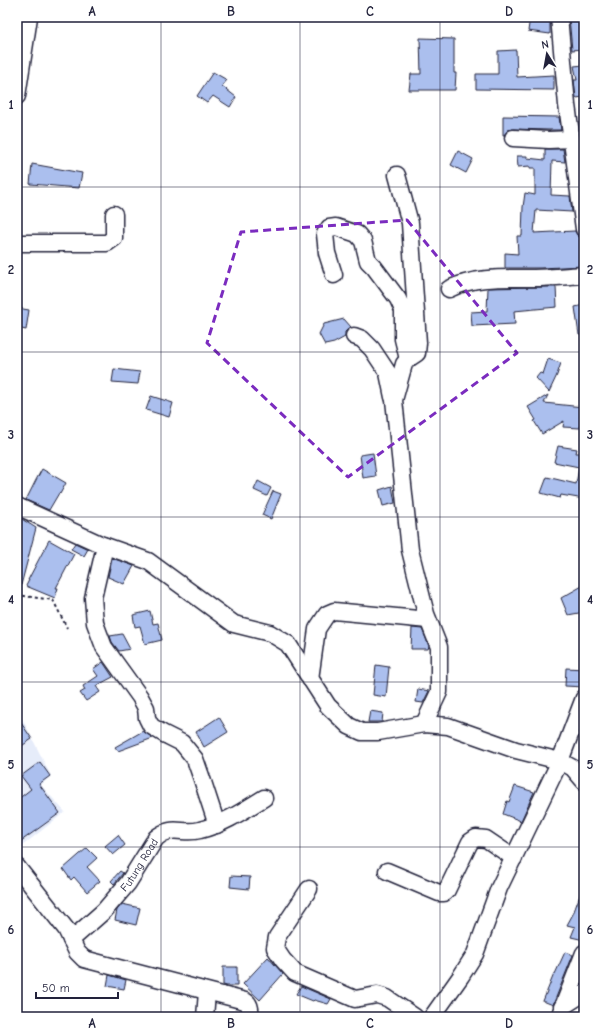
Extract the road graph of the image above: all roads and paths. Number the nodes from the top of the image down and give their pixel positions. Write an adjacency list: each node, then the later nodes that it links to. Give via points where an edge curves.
1 (29, 17): 3 (street)
2 (559, 17): 5 (street)
3 (17, 96)
4 (513, 138): 5 (street)
5 (572, 139): 8 (street)
6 (397, 175): 14 (street, via 410,223 418,343 417,353)
7 (114, 214): 9 (street, via 114,238 107,242)
8 (584, 229)
9 (17, 243)
10 (334, 275): 14 (street, via 327,253 325,234 329,228 336,227 357,234 363,241 368,260 398,299 403,310 403,338)
11 (584, 275): 12 (street, via 494,278 458,284)
12 (448, 289)
13 (354, 336): 15 (street, via 362,339 372,349 388,373)
14 (408, 359): 15 (street, via 404,364)
15 (394, 400): 19 (street, via 410,550)
16 (17, 506): 17 (street)
17 (105, 546): 21 (street, via 148,561 234,624 270,633 288,644); 27 (street, via 93,598 95,623 104,647 140,697 151,726 182,743 195,759)
18 (17, 595): 20 (path, via 53,600)
19 (428, 620): 21 (street, via 334,611 327,614 318,629); 23 (street, via 439,647 439,692)
20 (67, 628)
21 (310, 679): 23 (street, via 328,706 349,726 362,732 378,732)
22 (584, 698): 24 (street)
23 (424, 724): 24 (street, via 448,726 516,750)
24 (560, 761): 25 (street, via 573,768); 28 (street)
25 (584, 781)
26 (264, 798): 27 (street, Futung Road)
27 (217, 825): 32 (street, Futung Road, via 198,831 162,832 123,889 104,911)
28 (514, 858): 30 (street, via 486,839 476,838 470,842 444,893); 40 (street, via 499,888 475,954)
29 (17, 867): 32 (street)
30 (386, 871)
31 (309, 889): 39 (street, via 277,937 275,948 282,960 295,973 355,999 377,995 387,998)
32 (72, 940): 34 (street, via 77,952 84,959)
33 (584, 953): 36 (street)
34 (207, 992): 37 (street); 38 (street, via 248,1003)
35 (584, 993): 36 (street)
36 (561, 1012)
37 (205, 1017)
38 (251, 1017)
39 (415, 1017)
40 (432, 1017)

